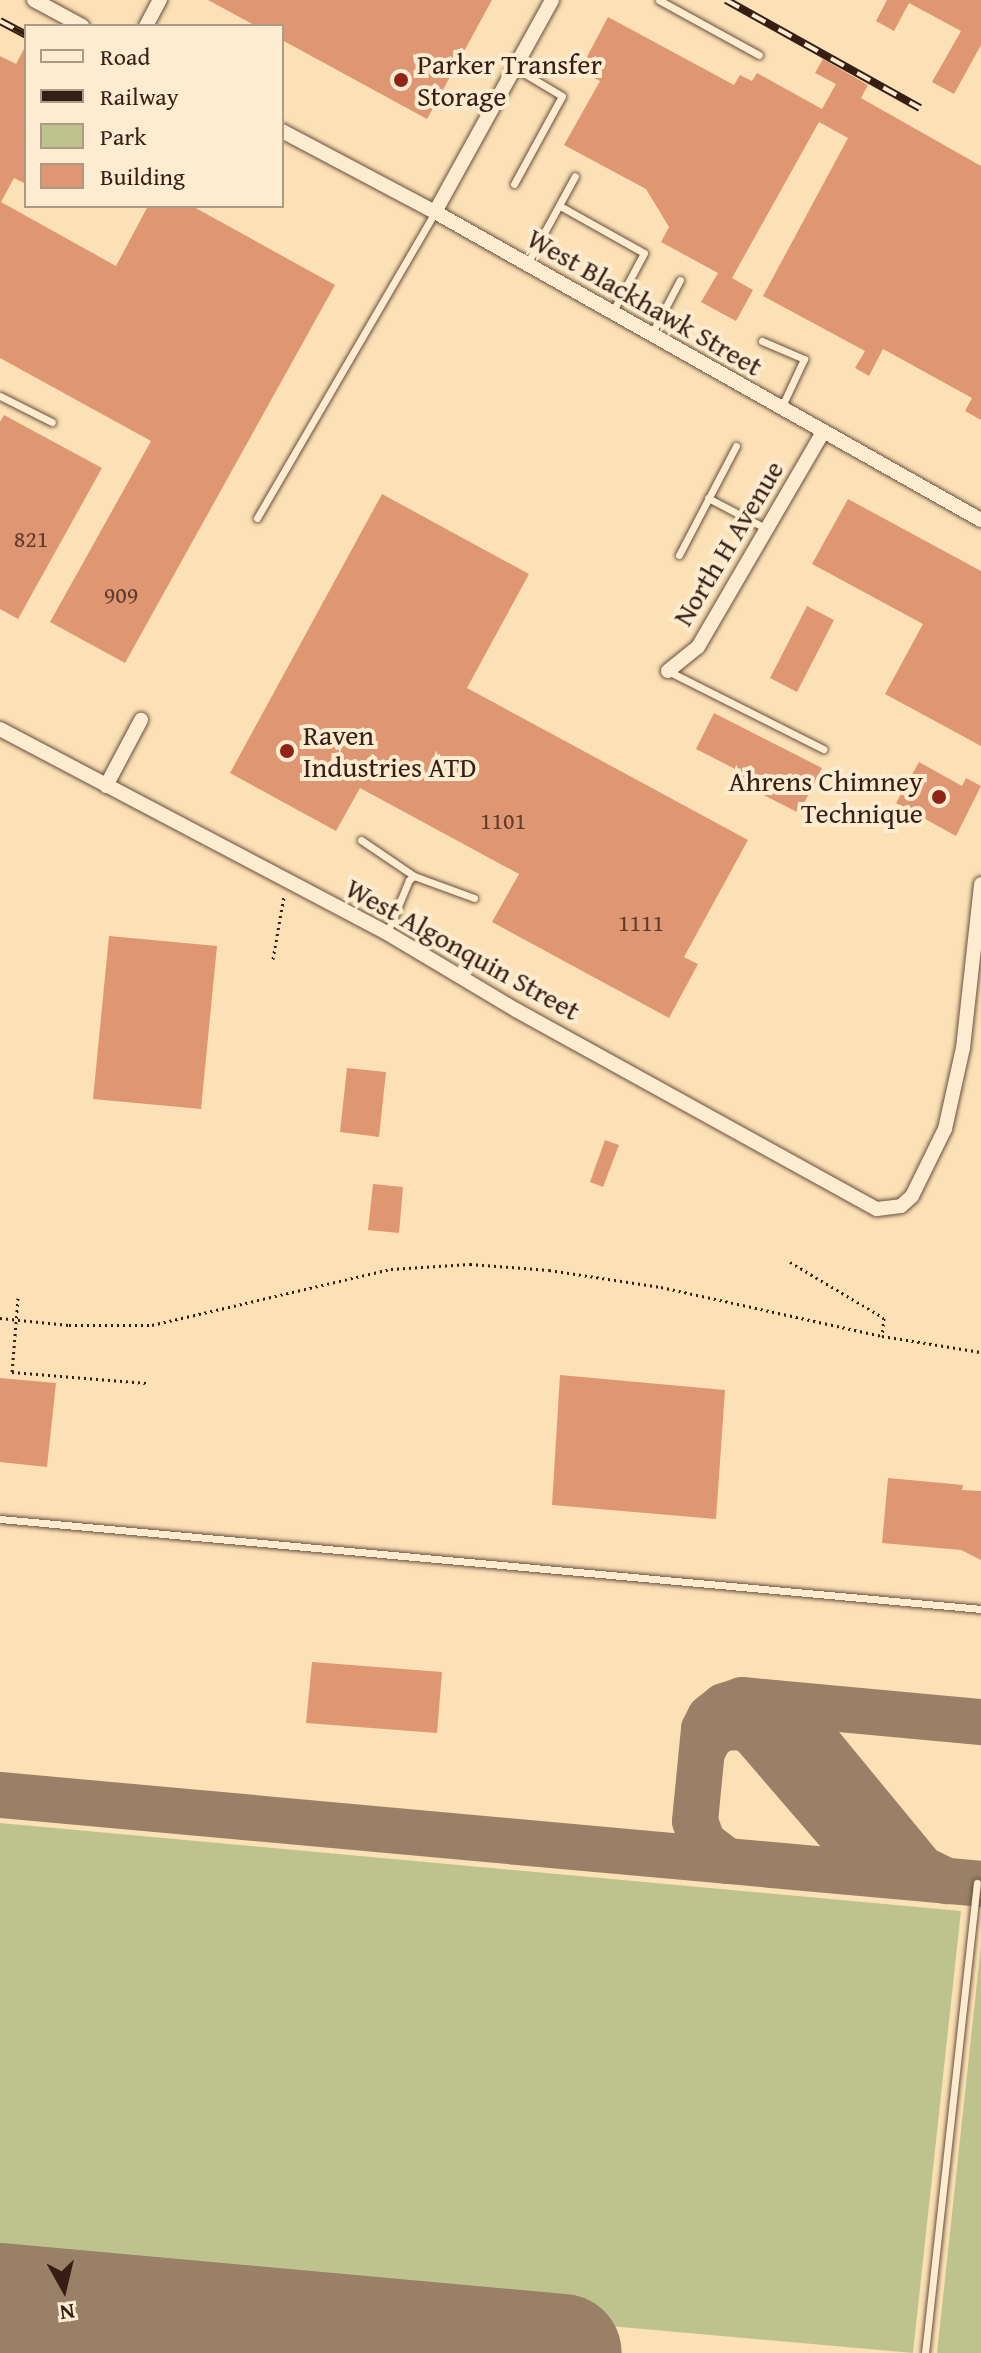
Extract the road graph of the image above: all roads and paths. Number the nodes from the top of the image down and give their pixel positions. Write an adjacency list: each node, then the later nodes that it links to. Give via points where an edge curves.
1 (34, 0): 5 (street)
2 (160, 0): 6 (street)
3 (552, 0): 8 (street)
4 (659, 0): 7 (lane)
5 (78, 24)
6 (147, 24)
7 (759, 55)
8 (515, 68): 11 (lane, via 562,96); 13 (street)
9 (284, 132): 13 (street, West Blackhawk Street)
10 (575, 176): 12 (lane)
11 (514, 184)
12 (560, 206): 14 (lane); 16 (lane, via 644,253)
13 (435, 212): 14 (street, West Blackhawk Street); 25 (lane)
14 (527, 264): 16 (street, West Blackhawk Street)
15 (680, 280): 17 (lane)
16 (612, 313): 17 (street, West Blackhawk Street)
17 (651, 335): 20 (street, West Blackhawk Street)
18 (762, 341): 20 (lane, via 804,359)
19 (0, 396): 21 (lane)
20 (781, 410): 22 (street, West Blackhawk Street)
21 (52, 422)
22 (822, 434): 26 (street, West Blackhawk Street); 27 (street, North H Avenue)
23 (736, 446): 24 (lane)
24 (708, 498): 27 (lane); 28 (lane)
25 (257, 518)
26 (981, 520)
27 (767, 529): 29 (street, North H Avenue, via 698,647)
28 (679, 555)
29 (668, 671): 32 (lane)
30 (141, 720): 33 (street)
31 (0, 729): 33 (street, West Algonquin Street)
32 (823, 749)
33 (106, 786): 36 (street, West Algonquin Street)
34 (361, 840): 35 (lane)
35 (414, 876): 38 (lane); 39 (lane)
36 (287, 881): 39 (street, West Algonquin Street); 40 (path)
37 (981, 884): 39 (street, West Algonquin Street, via 963,1048 945,1129 912,1196 901,1206 877,1209)
38 (474, 898)
39 (387, 933)
40 (273, 959)
41 (790, 1262): 45 (path, via 884,1318)
42 (18, 1298): 44 (path)
43 (0, 1318): 44 (path)
44 (17, 1320): 45 (path, via 152,1325 391,1269 470,1264 646,1284); 47 (path, via 12,1372)
45 (882, 1336): 46 (path)
46 (981, 1352)
47 (147, 1383)
48 (0, 1519): 49 (lane)
49 (981, 1609)
50 (977, 1883): 51 (lane)
51 (925, 2353)

